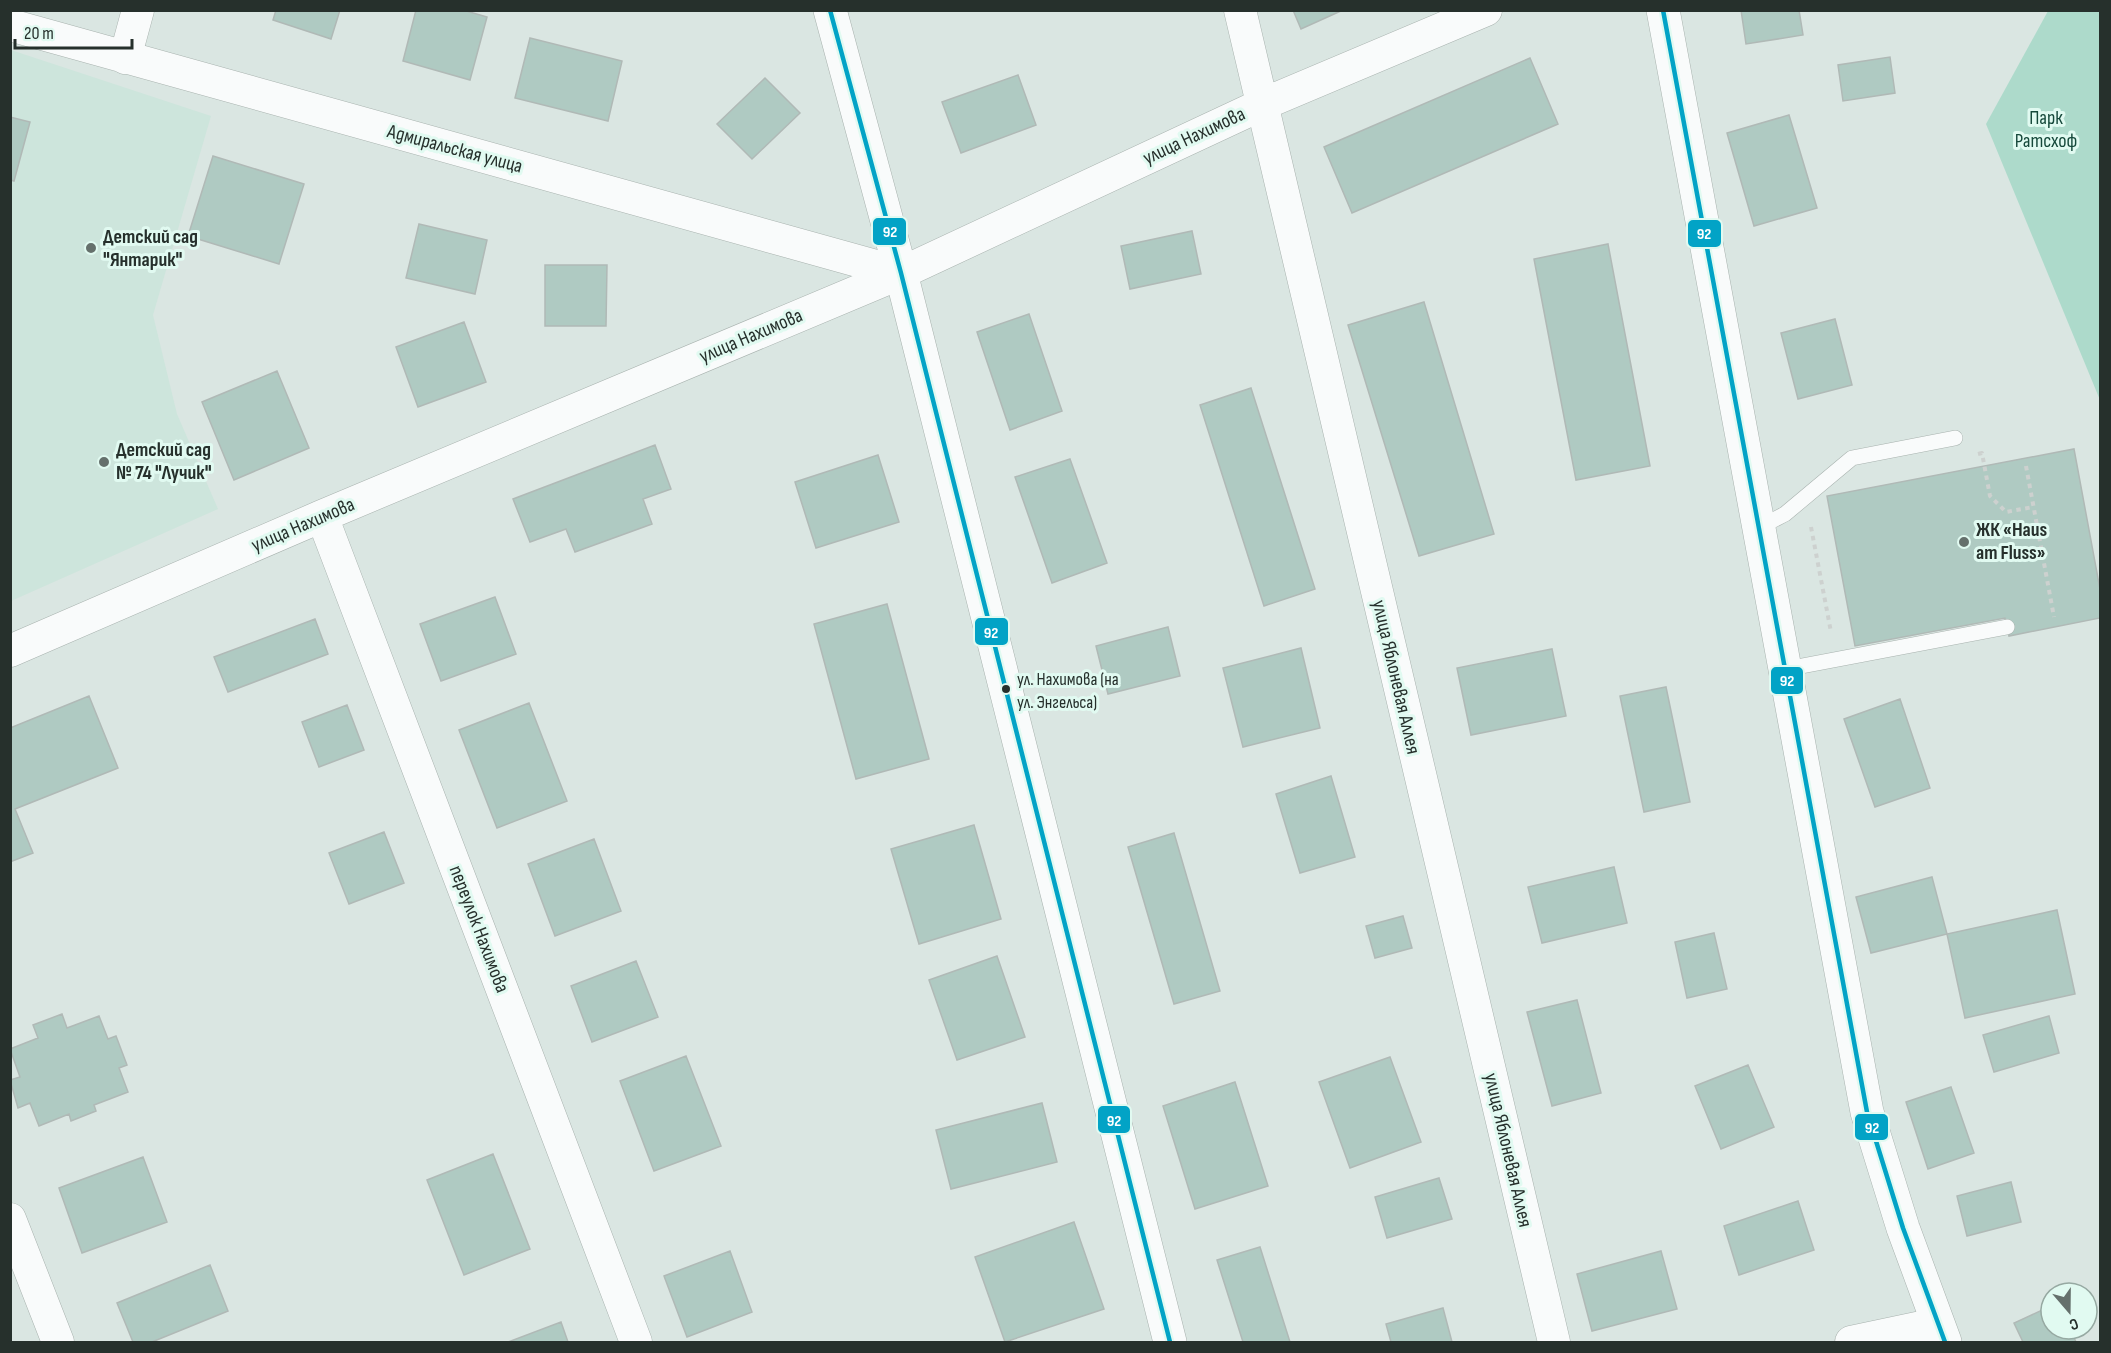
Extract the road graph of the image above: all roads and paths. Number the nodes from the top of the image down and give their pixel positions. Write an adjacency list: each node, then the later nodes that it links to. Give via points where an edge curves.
1 (138, 10): 7 (street)
2 (830, 10): 9 (street)
3 (1240, 10): 8 (street, улица Яблоневая Аллея)
4 (1486, 10): 8 (street, улица Нахимова)
5 (1663, 10): 16 (street)
6 (10, 25): 7 (street, Адмиральская улица)
7 (125, 58): 9 (street, Адмиральская улица)
8 (1260, 105): 9 (street, улица Нахимова); 27 (street, улица Яблоневая Аллея)
9 (901, 273): 15 (street, улица Нахимова); 26 (street)
10 (1955, 438): 13 (lane, via 1852,458)
11 (1985, 466): 14 (path, via 1990,496 2006,512)
12 (2025, 466): 14 (path)
13 (1805, 496): 16 (lane, via 1785,514); 20 (path)
14 (2033, 507): 17 (path)
15 (322, 516): 19 (street, улица Нахимова); 25 (street, переулок Нахимова)
16 (1760, 527): 21 (street)
17 (2054, 617)
18 (2007, 627): 20 (lane)
19 (10, 651)
20 (1836, 659): 21 (lane)
21 (1786, 669): 23 (street, via 1867,1112)
22 (10, 1220): 24 (street)
23 (1940, 1333): 28 (street)
24 (48, 1339)
25 (636, 1342)
26 (1170, 1342)
27 (1554, 1342)
28 (1851, 1342)

